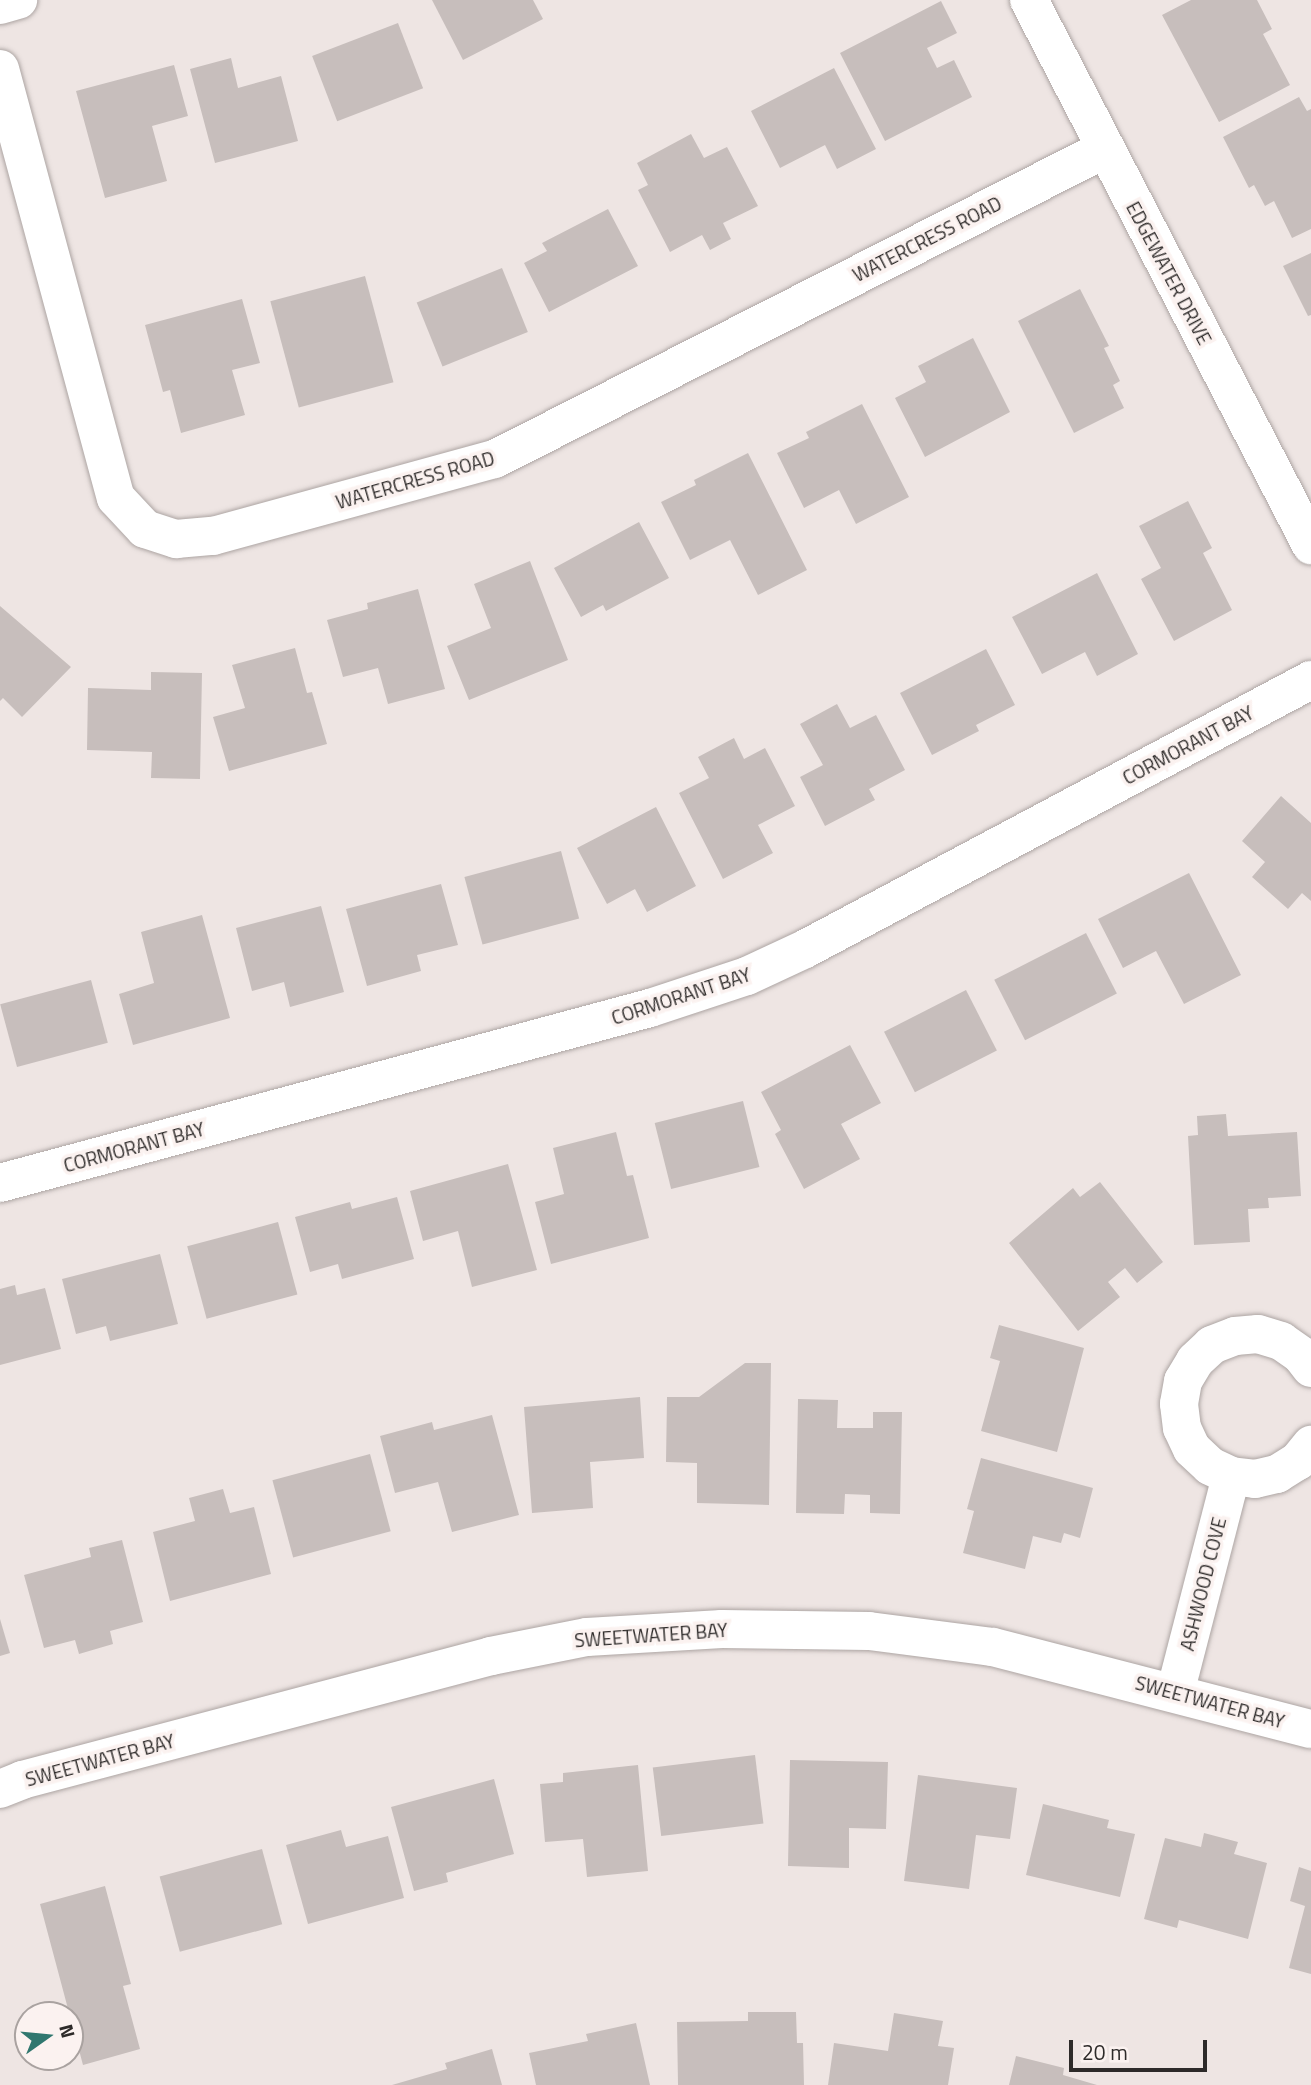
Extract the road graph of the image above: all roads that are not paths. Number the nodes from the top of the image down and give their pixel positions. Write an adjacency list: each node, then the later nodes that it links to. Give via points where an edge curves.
1 (18, 0): 3 (street)
2 (1029, 0): 5 (street, EDGEWATER DRIVE)
3 (0, 5)
4 (0, 69): 5 (street, WATERCRESS ROAD, via 116,498 145,529 176,539 213,536 495,459)
5 (1105, 149): 6 (street, EDGEWATER DRIVE)
6 (1311, 545)
7 (1311, 680): 8 (street, CORMORANT BAY, via 747,976 650,1009)
8 (0, 1182)
9 (1311, 1368): 11 (street, via 1281,1341 1258,1334 1212,1345 1195,1361 1183,1381 1179,1404 1182,1428 1192,1449 1210,1466)
10 (1311, 1445): 11 (street, via 1298,1461 1277,1474 1255,1479)
11 (1231, 1476): 12 (street, ASHWOOD COVE)
12 (1175, 1693): 13 (street, SWEETWATER BAY); 14 (street, SWEETWATER BAY, via 993,1647 869,1631 722,1629 587,1637 491,1656 22,1780)
13 (1311, 1729)
14 (0, 1790)

